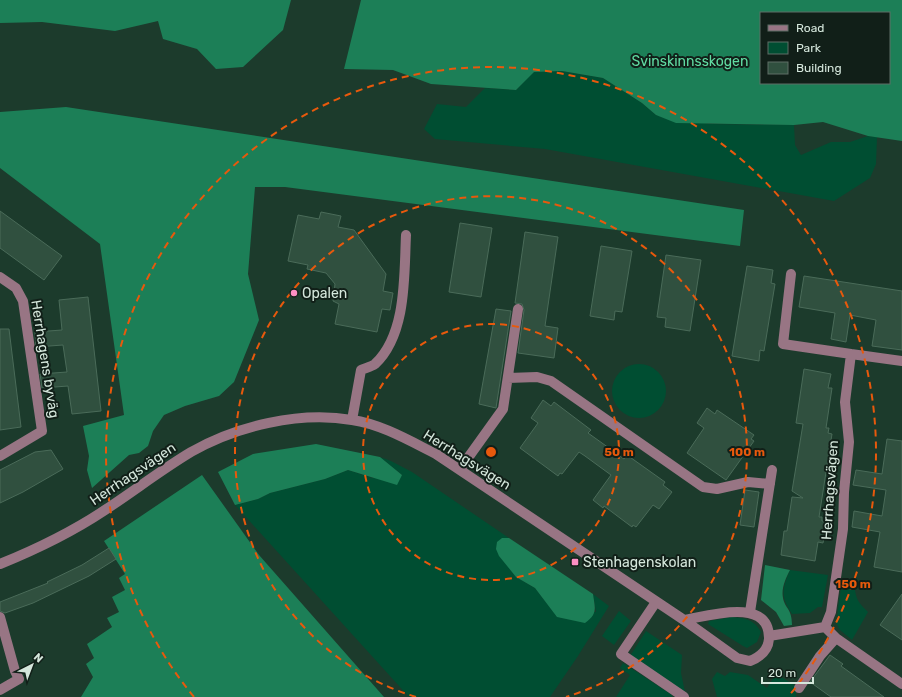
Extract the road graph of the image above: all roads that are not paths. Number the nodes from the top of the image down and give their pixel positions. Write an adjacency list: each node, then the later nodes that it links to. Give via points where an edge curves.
1 (406, 235): 8 (street, via 404,286 394,336 387,350 374,365 361,370)
2 (791, 274): 5 (street, via 783,344)
3 (0, 277): 9 (street, Herrhagens byväg, via 16,288 23,300 42,431)
4 (518, 309): 7 (street)
5 (851, 354): 6 (street); 18 (street, Herrhagsvägen, via 845,402 849,442 843,529 831,612)
6 (902, 361)
7 (508, 378): 10 (street, via 503,409); 12 (street, via 537,377 551,382 703,487 717,488 748,482)
8 (352, 420): 10 (street, Herrhagsvägen, via 403,437); 13 (street, Herrhagsvägen, via 297,419 256,426 219,438 191,452 68,532)
9 (0, 456)
10 (460, 470): 14 (street, Herrhagsvägen)
11 (772, 470): 12 (street)
12 (770, 484): 15 (street)
13 (0, 564)
14 (656, 602): 17 (street, Herrhagsvägen); 24 (street, via 621,654)
15 (750, 612): 17 (street, via 740,611); 19 (street, via 764,622)
16 (0, 617): 23 (street, via 19,679)
17 (684, 620): 19 (street, Herrhagsvägen, via 737,658 750,661 764,652)
18 (825, 627): 19 (street); 20 (street)
19 (769, 636)
20 (836, 638): 21 (street); 22 (street, via 820,656)
21 (902, 684)
22 (799, 688)
23 (0, 690)
24 (684, 697)

